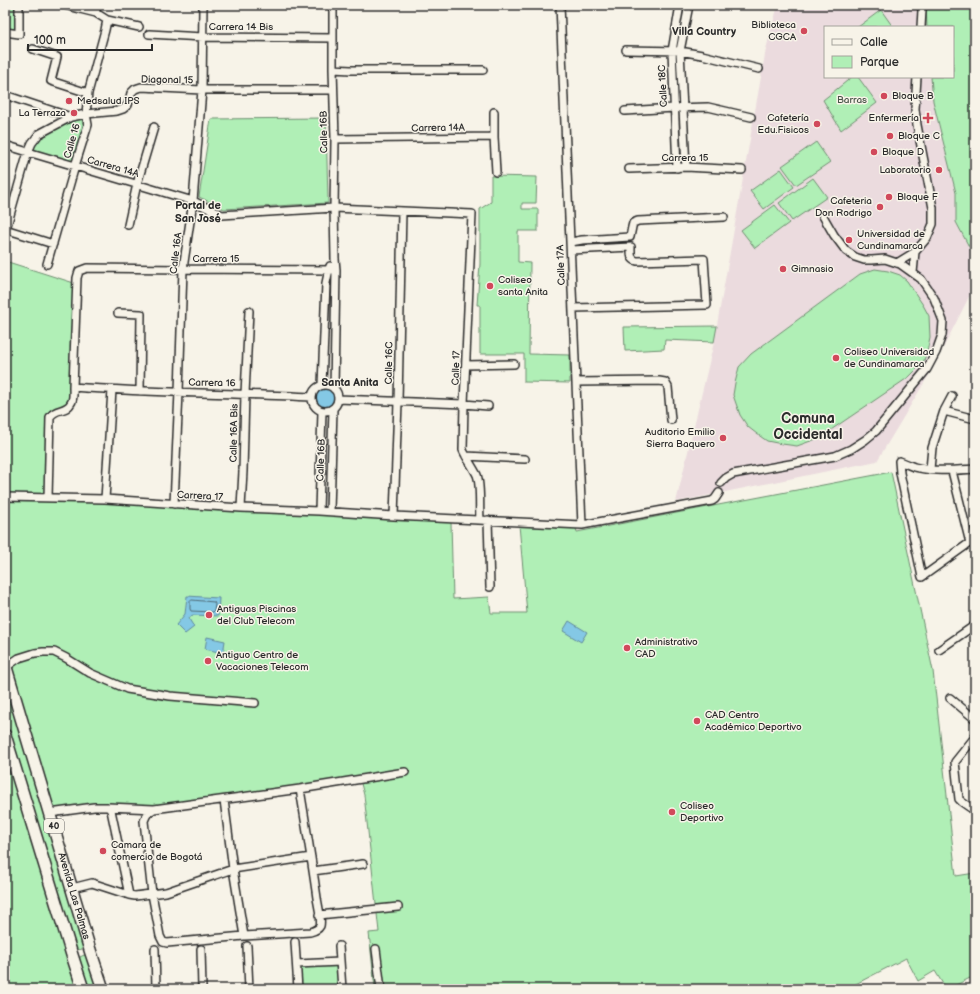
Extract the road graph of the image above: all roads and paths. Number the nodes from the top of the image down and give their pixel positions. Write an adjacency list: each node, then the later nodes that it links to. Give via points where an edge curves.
1 (19, 5): 14 (street, via 19,34)
2 (64, 5): 10 (street)
3 (96, 5): 10 (street)
4 (203, 5): 16 (street, Calle 16A)
5 (333, 5): 17 (street, Calle 16B)
6 (560, 5): 57 (street, Calle 17A)
7 (680, 5): 20 (street, Calle 18C)
8 (689, 5): 21 (street, Calle 18C)
9 (921, 5): 12 (street)
10 (96, 13): 11 (street)
11 (107, 20): 13 (street); 28 (street, Calle 16)
12 (921, 26)
13 (140, 27)
14 (5, 32)
15 (149, 34): 16 (street, Carrera 14 Bis)
16 (203, 37): 17 (street, Carrera 14 Bis); 26 (street, Calle 16A)
17 (332, 38): 23 (street, Calle 16B)
18 (33, 49): 28 (street, via 57,57 51,81)
19 (626, 50): 20 (street)
20 (672, 51): 21 (street); 30 (street, Calle 18C)
21 (680, 51): 22 (street); 31 (street, Calle 18C)
22 (759, 69)
23 (333, 70): 24 (street); 27 (street, Calle 16B)
24 (483, 70)
25 (917, 78): 60 (street, via 915,109 933,208 933,224 927,238)
26 (202, 90): 27 (street, Diagonal 15); 34 (street, Diagonal 15, via 141,87 131,93 128,104 123,109); 49 (street, Calle 16A)
27 (333, 90): 39 (street, Calle 16B)
28 (88, 93): 34 (street, Calle 16)
29 (5, 95): 35 (street)
30 (674, 108): 31 (street); 32 (street); 44 (street, Calle 18C)
31 (682, 108): 36 (street, via 708,107); 43 (street, Calle 18C)
32 (625, 111)
33 (494, 112): 38 (street)
34 (86, 114): 35 (street, Diagonal 15); 42 (street, Calle 16, via 88,126)
35 (71, 117): 41 (street, Diagonal 15, via 39,134)
36 (751, 117)
37 (154, 127): 48 (street)
38 (494, 137): 39 (street, Carrera 14A); 47 (street)
39 (334, 139): 50 (street, Calle 16B)
40 (5, 144): 41 (street, Carrera 14A)
41 (28, 152): 42 (street, Carrera 14A); 56 (street, Diagonal 15)
42 (75, 166): 48 (street, Carrera 14A); 58 (street, Calle 16)
43 (686, 167): 44 (street, Carrera 15); 46 (street, Carrera 15)
44 (677, 168): 45 (street, Carrera 15)
45 (629, 169)
46 (742, 170)
47 (496, 172)
48 (137, 184): 49 (street, Carrera 14A); 55 (street)
49 (193, 201): 50 (street, Carrera 14A, via 222,214); 63 (street, Calle 16A)
50 (334, 208): 51 (street, Carrera 14A); 64 (street, Calle 16B, via 335,258)
51 (402, 211): 52 (street, Carrera 14A); 82 (street, Calle 16C)
52 (472, 214): 70 (street, Calle 17)
53 (823, 216): 61 (street, via 846,251 865,260 885,259)
54 (724, 217): 57 (street, via 638,221 632,227 630,238)
55 (128, 225)
56 (5, 229): 58 (street)
57 (571, 242): 59 (street, Calle 17A)
58 (53, 244): 62 (street, Calle 16)
59 (571, 250): 66 (street, Calle 17A); 66 (street, via 631,247 631,256 637,261 704,259 707,305)
60 (915, 252): 61 (street); 65 (street)
61 (897, 263): 65 (street)
62 (47, 264)
63 (183, 270): 64 (street, Carrera 15); 73 (street, Carrera 15, via 86,268 79,271); 77 (street, Calle 16A)
64 (332, 270): 72 (street, Calle 16B, via 326,283); 74 (street, Calle 16B)
65 (913, 273): 95 (street, via 921,279 934,298 943,321 942,335 927,369 876,431 851,449 834,456 733,474)
66 (573, 308): 71 (street, Calle 17A)
67 (249, 311): 78 (street, Calle 16A Bis)
68 (118, 313): 76 (street, via 141,314)
69 (514, 364): 70 (street)
70 (466, 365): 83 (street, Calle 17)
71 (576, 382): 89 (street, via 665,382 668,387); 107 (street, Calle 17A)
72 (322, 385): 74 (street); 80 (street, via 316,389)
73 (74, 387): 75 (street, Carrera 16); 98 (street, via 70,406 54,412 50,420)
74 (334, 388): 81 (street)
75 (112, 390): 76 (street, Carrera 16); 99 (street)
76 (140, 391): 77 (street, Carrera 16)
77 (179, 392): 78 (street, Carrera 16); 100 (street, Calle 16A)
78 (245, 394): 80 (street, Carrera 16); 101 (street, Calle 16A Bis)
79 (952, 396): 87 (street)
80 (312, 397): 86 (street, via 314,406)
81 (338, 399): 82 (street); 85 (street)
82 (398, 402): 83 (street); 104 (street, Calle 16C)
83 (464, 404): 84 (street); 90 (street, Calle 17, via 463,450)
84 (488, 406)
85 (333, 408): 86 (street); 103 (street, Calle 16B)
86 (322, 411): 102 (street, Calle 16B)
87 (944, 411): 88 (street); 92 (street, via 932,448)
88 (975, 419)
89 (671, 420)
90 (466, 456): 91 (street); 105 (street, Calle 17, via 479,483)
91 (525, 459)
92 (930, 469): 94 (street); 108 (street, via 914,467 899,461 922,577)
93 (975, 469): 94 (street)
94 (952, 471): 108 (street)
95 (721, 483)
96 (719, 493): 107 (street, Carrera 17, via 712,500)
97 (5, 497): 98 (street, Carrera 17)
98 (48, 498): 99 (street, Carrera 17)
99 (105, 499): 100 (street, Carrera 17)
100 (174, 504): 101 (street, Carrera 17)
101 (241, 508): 102 (street, Carrera 17)
102 (319, 510): 103 (street, Carrera 17)
103 (330, 511): 104 (street, Carrera 17)
104 (394, 516): 105 (street, Carrera 17)
105 (480, 520): 106 (street, Carrera 17)
106 (488, 520): 107 (street, Carrera 17); 109 (street)
107 (582, 525)
108 (972, 541)
109 (490, 586)
110 (975, 625): 111 (street)
111 (939, 650)
112 (5, 665): 114 (street, via 36,652 54,652 90,673 127,689 170,696); 124 (main road, Avenida Las Palmas / 40)
113 (950, 698): 115 (street)
114 (255, 702)
115 (975, 719)
116 (5, 735): 142 (main road, Avenida Las Palmas / 40)
117 (975, 737): 123 (street, via 955,762 959,799)
118 (404, 772): 119 (street)
119 (300, 789): 120 (street); 125 (street)
120 (224, 800): 122 (street); 127 (street)
121 (108, 807): 122 (street); 124 (street); 131 (street, via 111,810)
122 (154, 809): 130 (street, via 146,814 144,821)
123 (975, 811)
124 (50, 813): 129 (main road, Avenida Las Palmas / 40)
125 (311, 857): 127 (street); 128 (street)
126 (363, 864): 128 (street)
127 (233, 869): 130 (street, via 166,892); 134 (street)
128 (313, 871): 133 (street)
129 (72, 888): 131 (street, via 92,883); 141 (main road, Avenida Las Palmas / 40)
130 (152, 894): 131 (street); 134 (street, via 160,936 164,942)
131 (128, 895)
132 (398, 907): 133 (street)
133 (319, 915): 134 (street, via 320,926 313,931)
134 (244, 936)
135 (295, 942): 144 (street)
136 (247, 946): 149 (street)
137 (339, 946): 143 (street)
138 (155, 949): 147 (street)
139 (201, 949): 148 (street)
140 (376, 949): 152 (street)
141 (90, 950): 142 (main road); 146 (main road, Avenida Las Palmas / 40)
142 (72, 955): 145 (main road, Avenida Las Palmas / 40)
143 (340, 962): 144 (street); 151 (street)
144 (297, 964): 150 (street)
145 (83, 989)
146 (103, 989)
147 (156, 989)
148 (202, 989)
149 (249, 989)
150 (298, 989)
151 (342, 989)
152 (380, 989)

